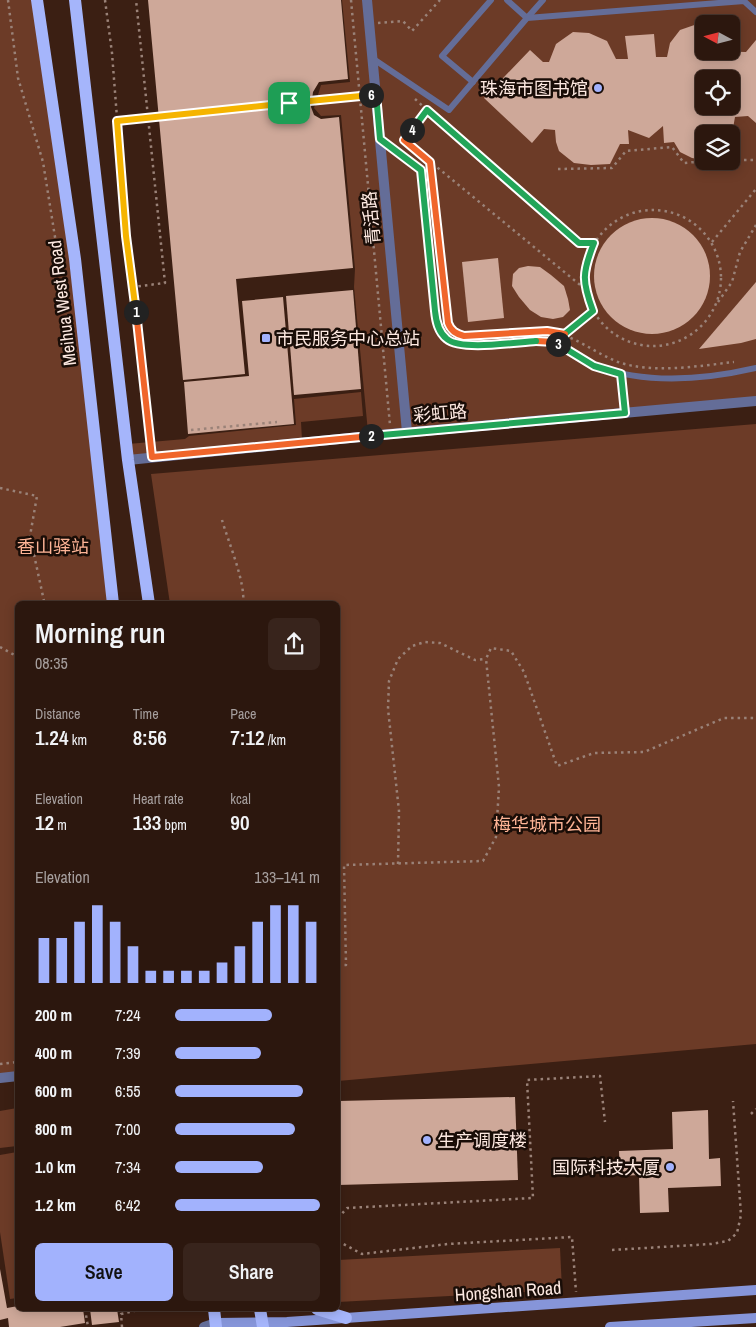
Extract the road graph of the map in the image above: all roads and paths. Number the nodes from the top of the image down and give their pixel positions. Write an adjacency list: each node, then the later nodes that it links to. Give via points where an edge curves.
1 (8, 0): 33 (path, via 18,78 43,162)
2 (37, 0): 57 (main road, Meihua West Road, via 75,260)
3 (75, 0): 53 (main road)
4 (104, 0): 21 (path)
5 (136, 0): 20 (path)
6 (351, 0): 19 (path)
7 (367, 0): 15 (street, 青活路)
8 (440, 0): 15 (path, via 412,31 403,21)
9 (490, 0): 17 (lane, via 442,56)
10 (507, 0): 14 (lane)
11 (543, 0): 14 (lane)
12 (744, 0): 13 (lane); 14 (lane)
13 (756, 12)
14 (527, 18): 17 (lane)
15 (369, 24): 16 (street, 青活路)
16 (372, 58): 17 (lane, via 449,110); 18 (street, 青活路)
17 (473, 82)
18 (376, 94): 19 (path); 22 (street, 青活路)
19 (360, 96): 20 (path); 51 (path)
20 (148, 118): 21 (path); 35 (path, via 165,283)
21 (117, 121): 35 (path)
22 (380, 139): 42 (lane, via 421,170 436,324 442,334 464,346); 50 (street, 青活路)
23 (740, 160): 24 (path)
24 (756, 160)
25 (430, 162): 28 (path); 32 (path, via 404,140 427,110 579,243); 36 (path)
26 (695, 162): 27 (path, via 684,163 672,147 626,151 612,168)
27 (558, 169)
28 (431, 171)
29 (756, 189): 31 (path)
30 (756, 225): 37 (path, via 740,252 732,282)
31 (712, 242): 32 (path, via 697,224 676,212 653,208 630,212 609,224); 37 (path, via 720,262 721,284)
32 (594, 243): 36 (path, via 585,265)
33 (59, 262)
34 (442, 266): 39 (path)
35 (132, 287): 52 (path)
36 (585, 289): 38 (path)
37 (716, 305): 38 (path, via 704,324 687,337 667,345 652,346 624,340 606,328)
38 (593, 311): 41 (path)
39 (450, 329)
40 (547, 331): 41 (path)
41 (565, 334): 42 (path); 43 (path, via 620,362 649,367 678,368)
42 (555, 342): 45 (lane, via 594,366)
43 (735, 362)
44 (756, 368): 45 (lane, via 736,373 666,379)
45 (621, 374): 47 (lane)
46 (756, 402): 47 (street, 彩虹路)
47 (625, 413): 50 (street, 彩虹路)
48 (277, 422): 49 (path)
49 (191, 430)
50 (407, 432): 51 (street, 彩虹路)
51 (390, 434): 52 (street, 彩虹路)
52 (152, 457): 53 (street, 彩虹路)
53 (128, 460): 58 (main road)
54 (0, 488): 56 (path, via 36,496 30,536)
55 (222, 520): 59 (path)
56 (44, 601)
57 (112, 601)
58 (149, 601)
59 (244, 601)
60 (0, 647): 61 (path)
61 (15, 655)
62 (486, 659): 63 (path, via 491,648 511,651 524,672 557,766 594,753 644,752 724,718); 64 (path, via 499,787 496,837 483,862); 64 (path, via 475,660 440,643 425,642 412,646 398,659 389,681 388,709 399,812)
63 (756, 718)
64 (398, 864): 65 (path, via 344,865 346,965)
65 (340, 965)
66 (15, 1062): 67 (path)
67 (0, 1064)
68 (15, 1076): 69 (street)
69 (0, 1078)
70 (733, 1101): 76 (path, via 741,1215 736,1233 728,1241 710,1244)
71 (756, 1109): 72 (path)
72 (752, 1114)
73 (605, 1122): 74 (path, via 600,1076 527,1080 532,1198 347,1208)
74 (340, 1216)
75 (340, 1242): 78 (path, via 362,1254 448,1244 572,1237)
76 (612, 1250)
77 (756, 1290): 78 (main road, Hongshan Road)
78 (577, 1302): 84 (main road, Hongshan Road)
79 (85, 1311): 88 (path)
80 (134, 1311): 89 (path, via 121,1314)
81 (214, 1311): 87 (main road)
82 (260, 1311): 86 (main road)
83 (324, 1311): 84 (main road)
84 (346, 1318): 86 (main road, Hongshan Road)
85 (756, 1318): 90 (main road)
86 (263, 1325): 87 (main road, Hongshan Road)
87 (212, 1326)
88 (88, 1327)
89 (122, 1327)
90 (610, 1327)

